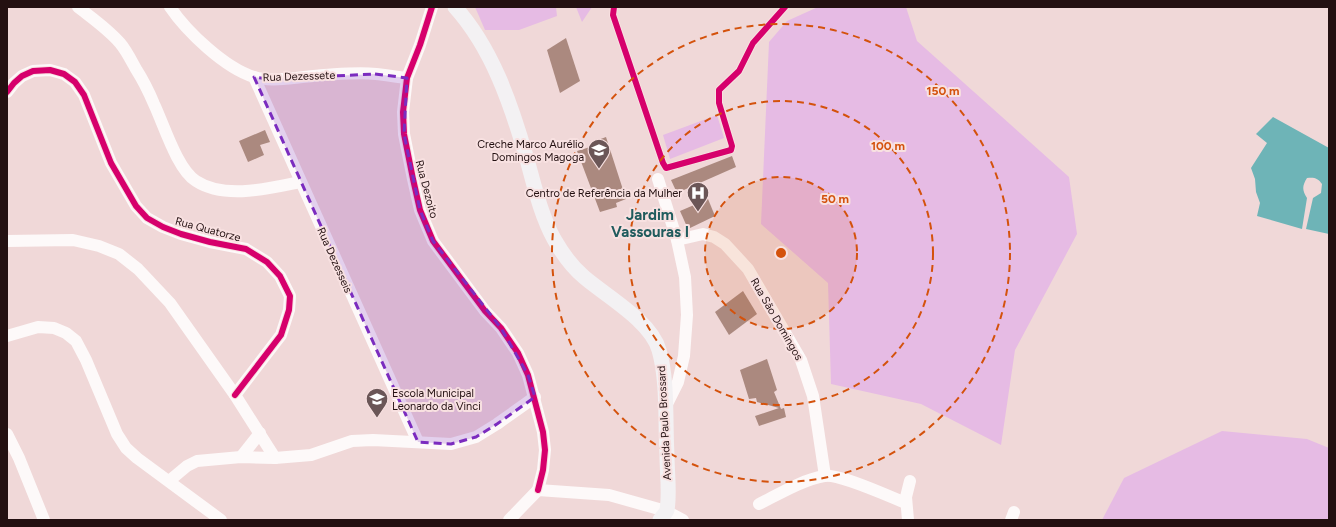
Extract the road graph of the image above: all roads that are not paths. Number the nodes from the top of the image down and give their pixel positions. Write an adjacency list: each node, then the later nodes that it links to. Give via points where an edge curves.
1 (78, 7): 9 (street, via 120,43 136,68 183,168 196,181 212,188 239,191 255,191)
2 (170, 7): 5 (street, Rua Dezessete, via 202,43 232,66)
3 (432, 7): 6 (street, Rua Dezoito)
4 (455, 7): 15 (main road, Avenida Paulo Brossard, via 479,38 498,74 522,141 543,214 554,239 583,277 616,300 648,330 659,348 664,377)
5 (254, 77): 6 (street, Rua Dezessete, via 268,80 375,74); 9 (street, Rua Dezesseis)
6 (407, 78): 14 (street, Rua Dezoito, via 403,112 404,134 420,210 433,241 518,353)
7 (7, 92): 13 (street, Rua Quatorze, via 22,76 33,71 50,70 64,74 75,82 84,95 111,163 136,206 147,218 181,234 246,249 267,262 280,276 290,296 289,310 281,335)
8 (658, 179): 11 (street)
9 (300, 182): 18 (street, Rua Dezesseis)
10 (7, 240): 13 (street, via 73,240 119,254 138,269 170,303)
11 (677, 240): 15 (street, via 685,277 687,315 684,356 678,382); 21 (street, Rua São Domingos, via 703,234 714,237 725,244 748,269 801,360 813,396)
12 (7, 336): 22 (street, via 38,327 54,328 76,341 117,434 126,448)
13 (235, 395): 16 (street)
14 (535, 396): 18 (street, via 476,437 451,444); 24 (street, Rua Dezoito, via 545,450)
15 (665, 407): 27 (main road, Avenida Paulo Brossard, via 668,489)
16 (260, 433): 19 (street); 20 (street)
17 (7, 434): 28 (street)
18 (418, 442): 20 (street, via 352,441 311,455)
19 (241, 457): 20 (street); 22 (street, via 197,461)
20 (275, 458)
21 (825, 476): 25 (street, via 850,481); 26 (street, via 792,487)
22 (169, 481): 29 (street)
23 (910, 481): 25 (street)
24 (538, 490): 27 (street, via 609,494); 30 (street)
25 (906, 503): 32 (street)
26 (759, 504)
27 (663, 516): 31 (street)
28 (44, 520)
29 (221, 520)
30 (509, 520)
31 (683, 520)
32 (908, 520)

